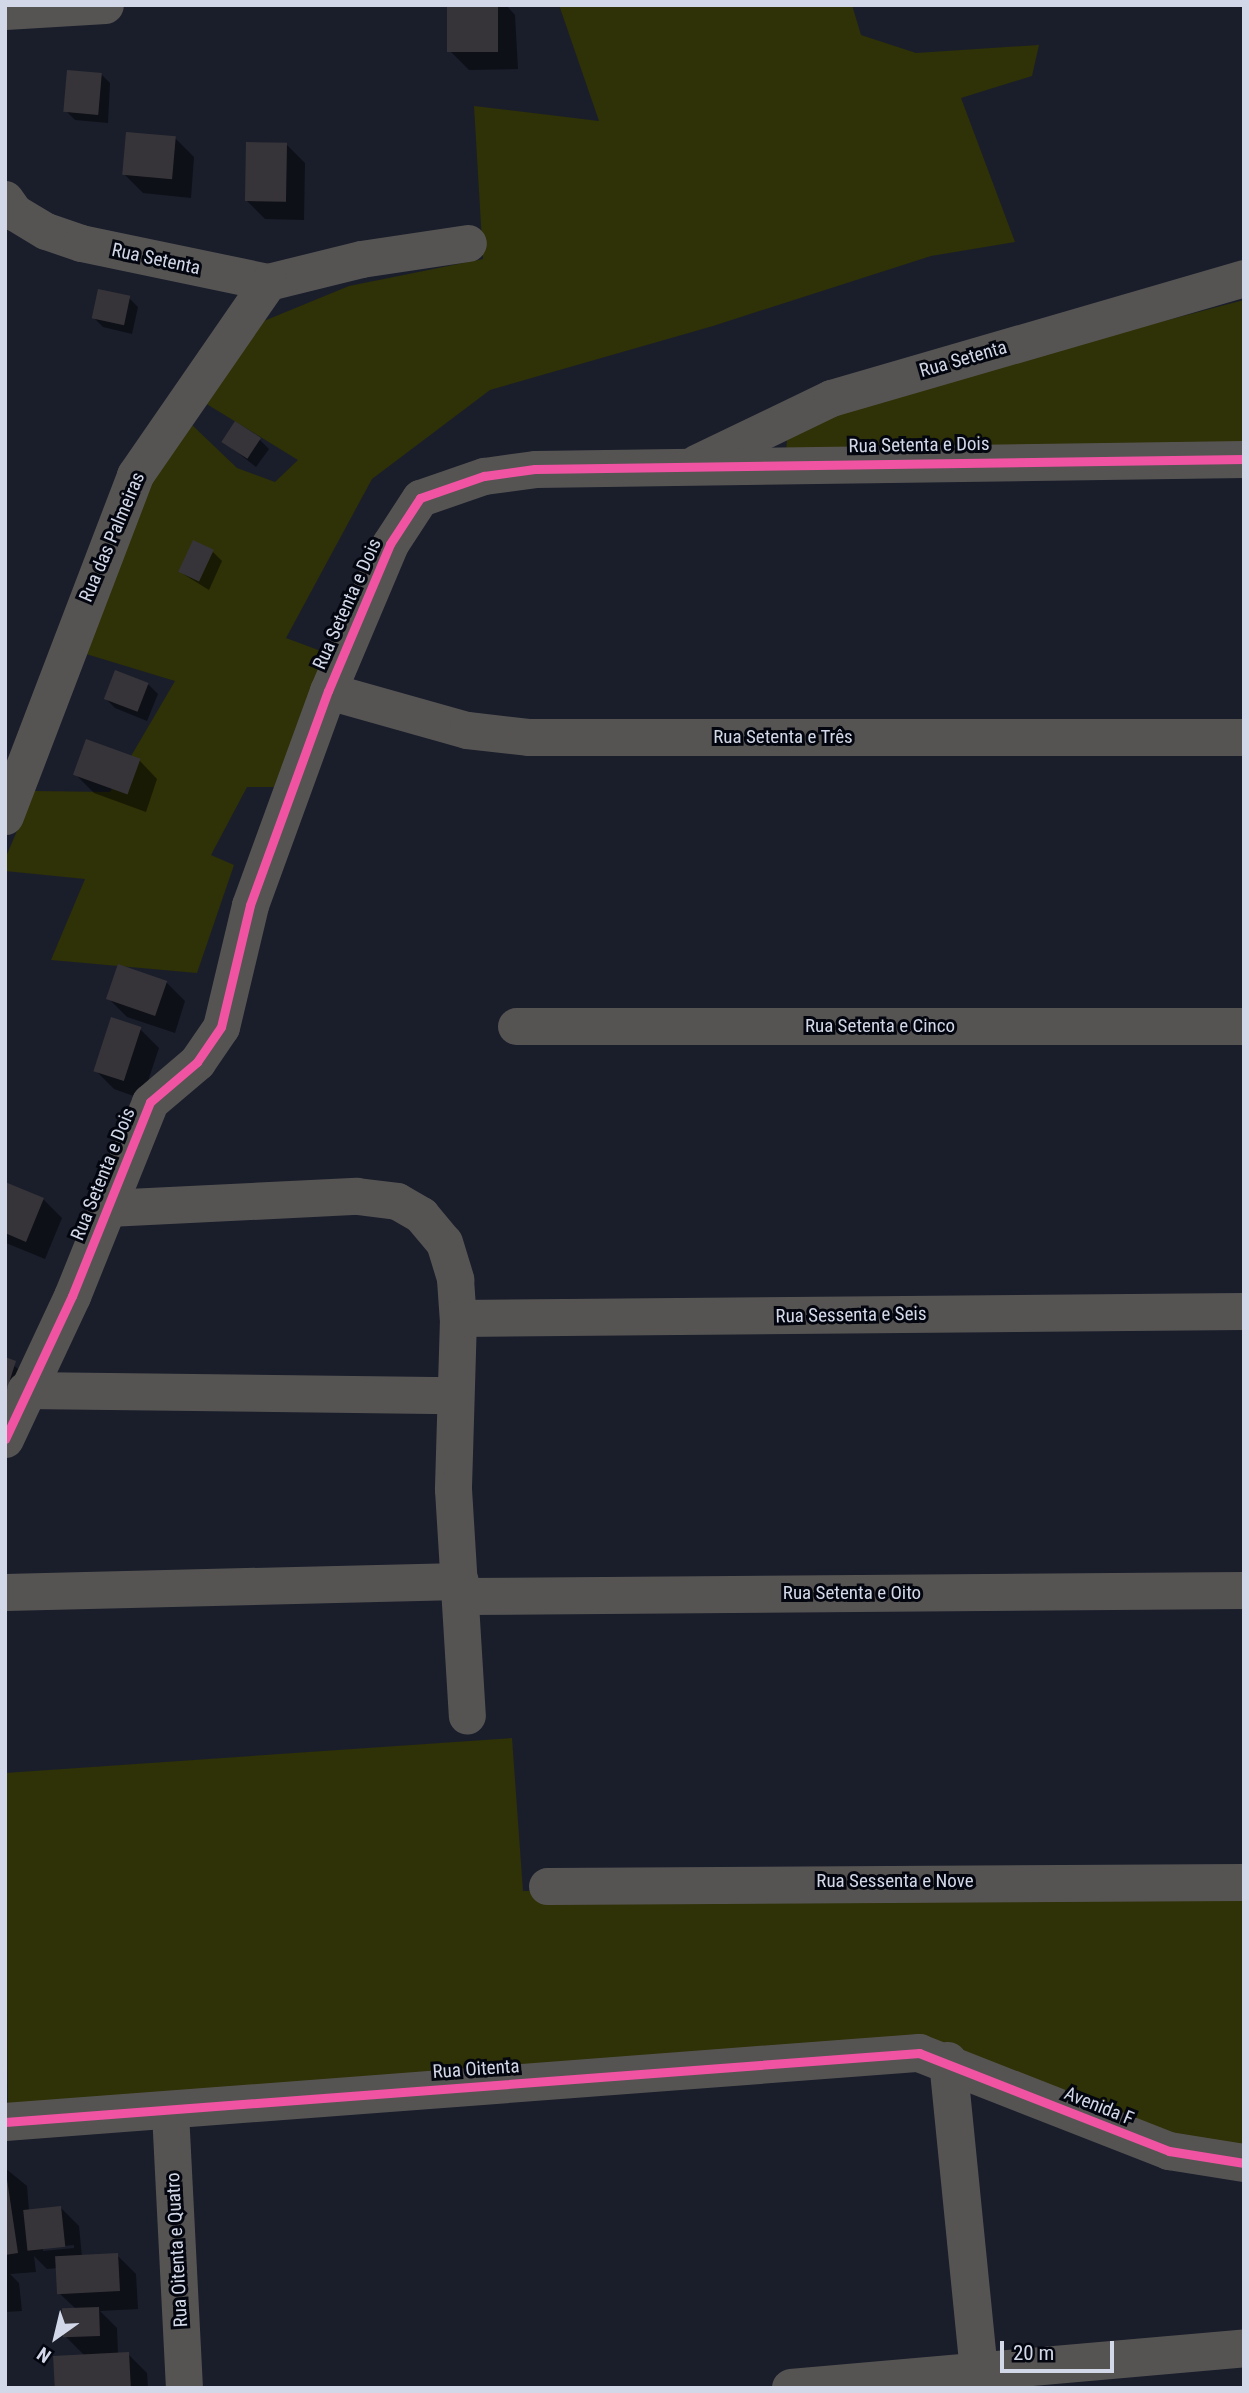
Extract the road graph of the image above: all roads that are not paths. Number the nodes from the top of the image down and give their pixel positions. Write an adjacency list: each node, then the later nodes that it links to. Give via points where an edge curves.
1 (105, 5): 2 (street)
2 (5, 11)
3 (5, 199): 6 (street, Rua Setenta, via 14,212 46,231 80,243)
4 (468, 243): 6 (street, via 361,258)
5 (1244, 278): 8 (street, Rua Setenta, via 831,398)
6 (268, 282): 11 (street, Rua das Palmeiras, via 135,475)
7 (1244, 460): 8 (street, Rua Setenta e Dois)
8 (692, 465): 9 (street, Rua Setenta e Dois, via 535,469 484,476 421,498 390,544)
9 (328, 691): 10 (street, Rua Setenta e Três, via 467,730 527,737); 14 (street, Rua Setenta e Dois, via 250,905 221,1027 197,1062 150,1102)
10 (1244, 737)
11 (5, 816)
12 (516, 1026): 13 (street, Rua Setenta e Cinco)
13 (1244, 1026)
14 (108, 1208): 16 (street, via 357,1196 397,1201 421,1215 444,1242 455,1279); 17 (street, Rua Setenta e Dois, via 72,1296)
15 (1244, 1311): 16 (street, Rua Sessenta e Seis)
16 (458, 1318): 18 (street)
17 (25, 1390): 18 (street); 19 (street, Rua Setenta e Dois)
18 (453, 1395): 20 (street)
19 (5, 1439)
20 (460, 1588): 21 (street, Rua Setenta e Oito); 22 (street, Rua Setenta e Oito); 23 (street)
21 (1244, 1590)
22 (5, 1592)
23 (467, 1716)
24 (1244, 1882): 25 (street, Rua Sessenta e Nove)
25 (547, 1885)
26 (948, 2061): 27 (street, Rua Oitenta, via 919,2053 856,2056); 29 (street, Avenida F, via 1169,2151); 31 (street)
27 (170, 2112): 28 (street, Rua Oitenta); 32 (street, Rua Oitenta e Quatro)
28 (5, 2122)
29 (1244, 2163)
30 (1244, 2347): 31 (street)
31 (979, 2372): 33 (street)
32 (184, 2388)
33 (791, 2388)

